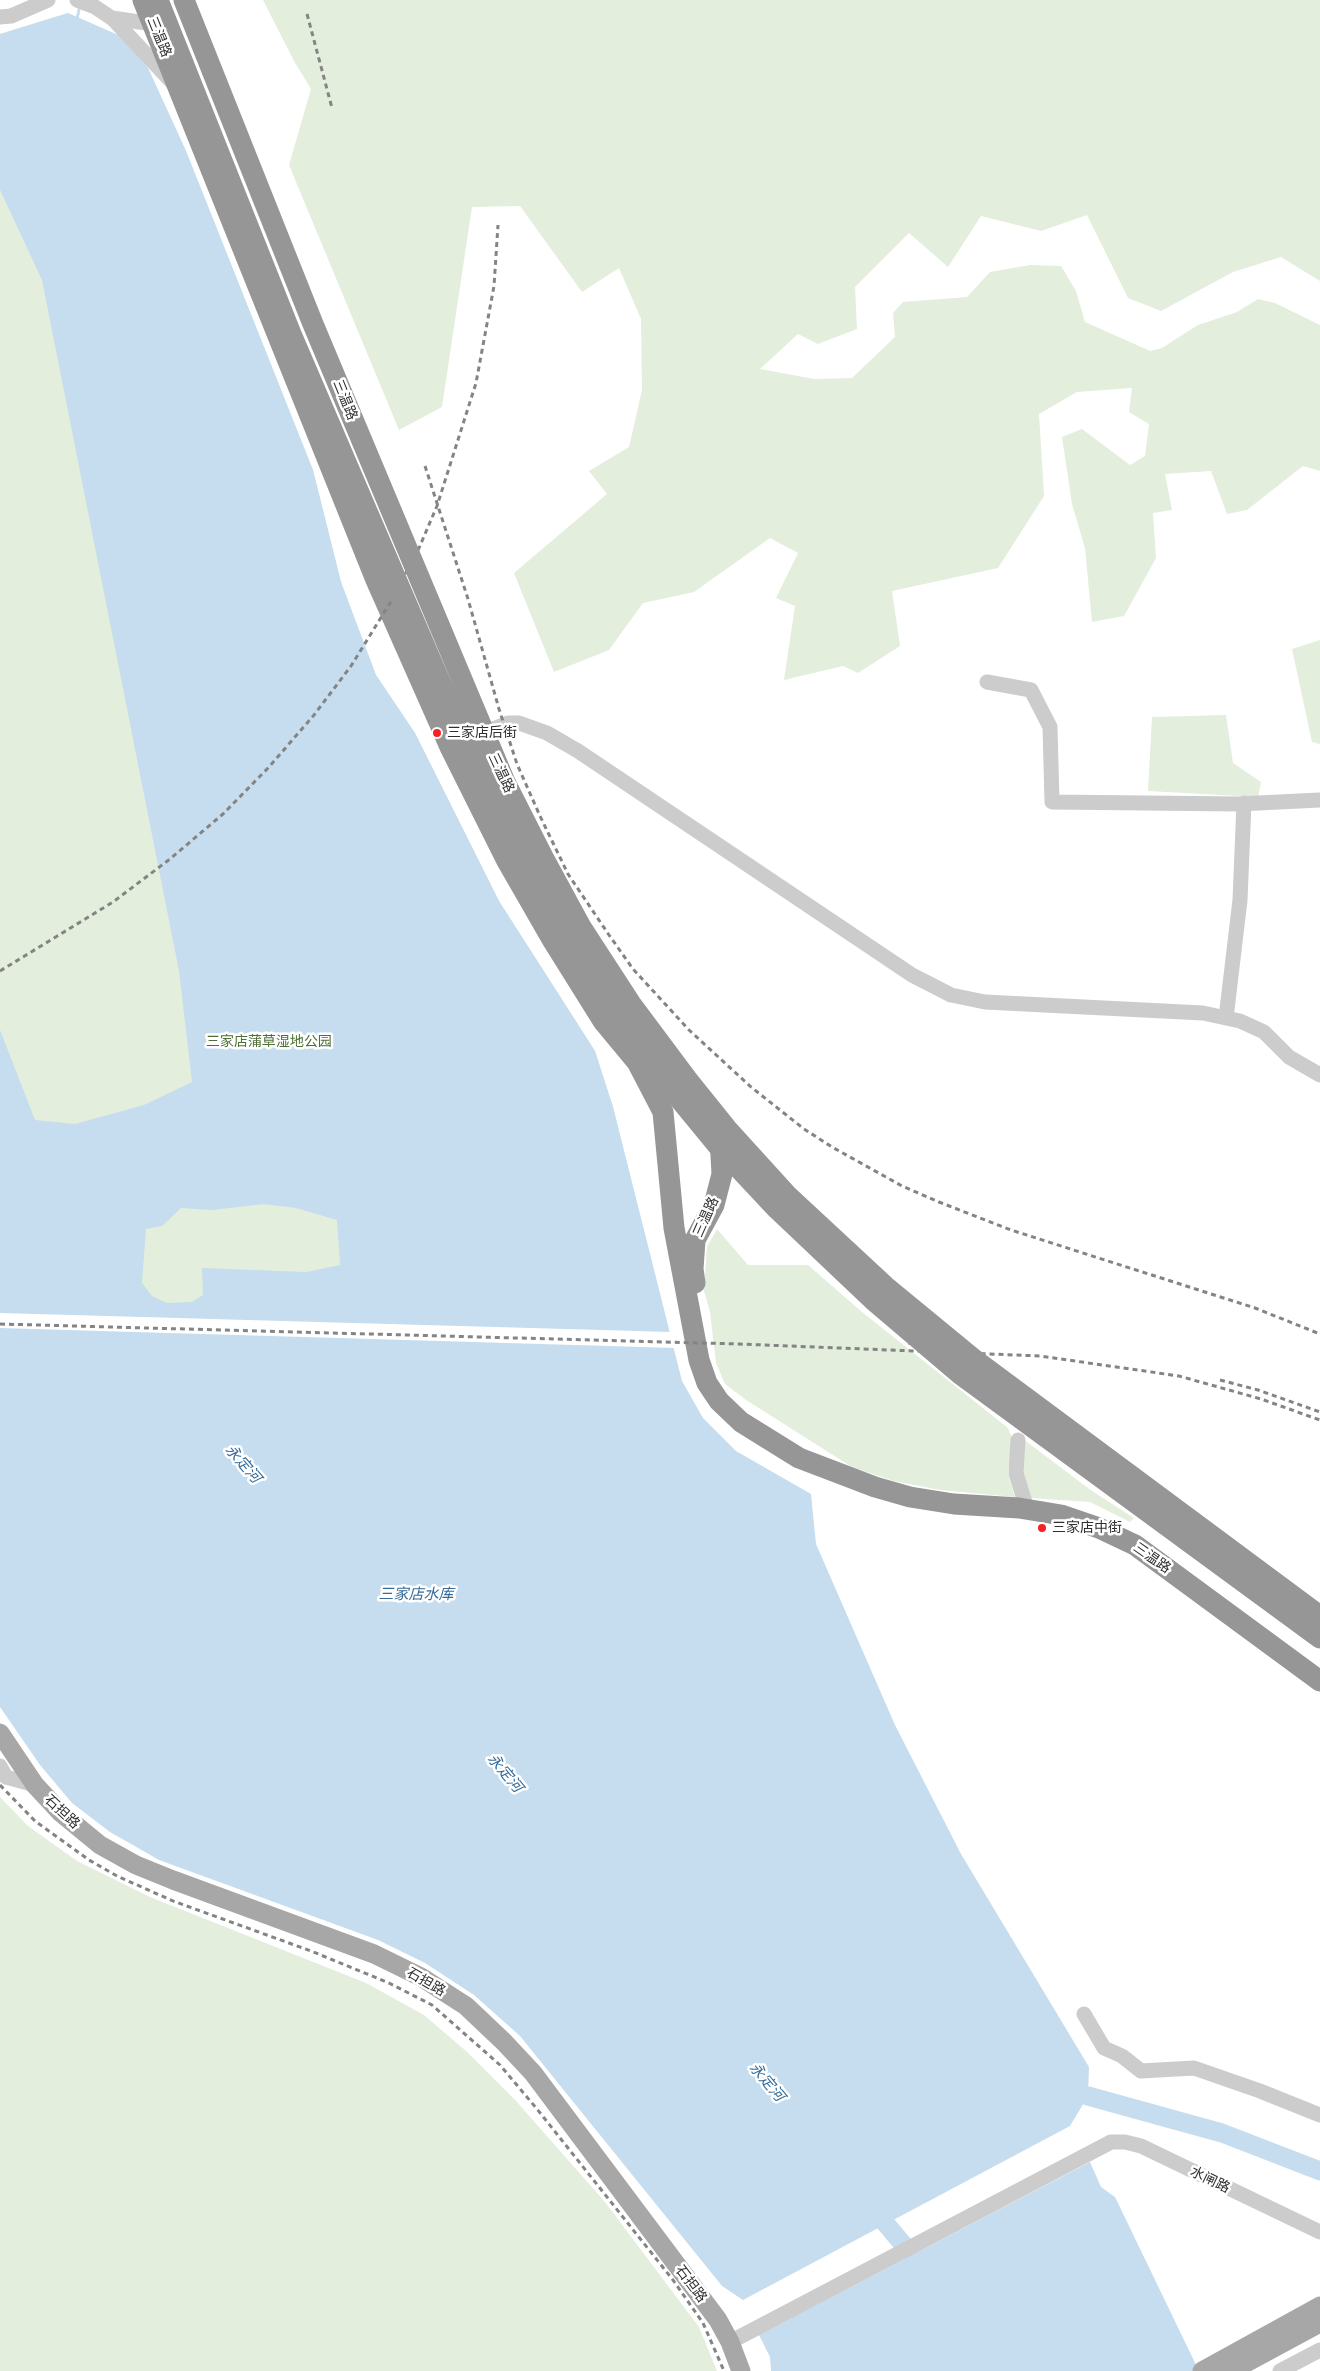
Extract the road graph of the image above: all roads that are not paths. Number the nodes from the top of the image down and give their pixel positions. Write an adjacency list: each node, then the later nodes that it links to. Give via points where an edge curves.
1 (48, 0): 6 (street, via 11,16)
2 (77, 0): 7 (street)
3 (144, 0): 8 (highway, 三温路)
4 (158, 0): 24 (highway, bridge, via 291,334 486,789 564,937 617,1017 720,1147 777,1209 873,1300 960,1374)
5 (184, 0): 10 (highway, 三温路)
6 (0, 16)
7 (112, 18): 8 (street); 9 (street)
8 (153, 24): 9 (highway, 三温路)
9 (181, 93): 13 (highway, 三温路, via 376,580)
10 (317, 333): 12 (highway, 三温路); 16 (highway, bridge, via 505,782)
11 (987, 682): 15 (street, via 1031,690 1050,727 1052,802)
12 (482, 734): 13 (street); 16 (highway, 三温路); 17 (street, via 508,723 519,723 548,733 912,975 950,994 986,1002 1204,1013)
13 (450, 748): 21 (highway, 三温路, via 508,862 553,941 603,1021 637,1062 663,1112 674,1228 698,1360 706,1383 719,1402 741,1422 799,1458)
14 (1320, 800): 15 (street)
15 (1244, 803): 17 (street, via 1240,900)
16 (543, 857): 19 (highway, 三温路, via 581,927 631,1004)
17 (1226, 1018): 18 (street, via 1264,1032 1289,1057)
18 (1320, 1075)
19 (687, 1080): 21 (highway, 三温路, via 708,1109 721,1137 722,1174 714,1205 695,1240 693,1269 713,1380 726,1398 747,1415 807,1451); 23 (highway, bridge, via 788,1196 885,1286 975,1360)
20 (1018, 1440): 22 (street, via 1016,1473)
21 (838, 1475): 22 (highway, 三温路, via 910,1497)
22 (1026, 1509): 25 (highway, 三温路, via 1061,1515 1134,1545)
23 (1320, 1616)
24 (1320, 1638)
25 (1320, 1681)
26 (0, 1733): 28 (main road, 石担路)
27 (0, 1766): 28 (street, via 6,1776)
28 (35, 1785): 34 (main road, 石担路, via 61,1813 100,1845 136,1865 374,1954 421,1977 466,2006 533,2073 718,2320)
29 (1084, 2014): 30 (street, via 1104,2048 1122,2056 1141,2071 1194,2068)
30 (1320, 2115)
31 (1320, 2232): 34 (street, 水闸路, via 1141,2146 1111,2142)
32 (1320, 2306): 36 (main road)
33 (1320, 2323): 36 (main road)
34 (730, 2342): 38 (main road, 石担路)
35 (1320, 2350): 37 (street)
36 (1230, 2366): 39 (main road)
37 (1282, 2370)
38 (741, 2371)
39 (1202, 2371)

